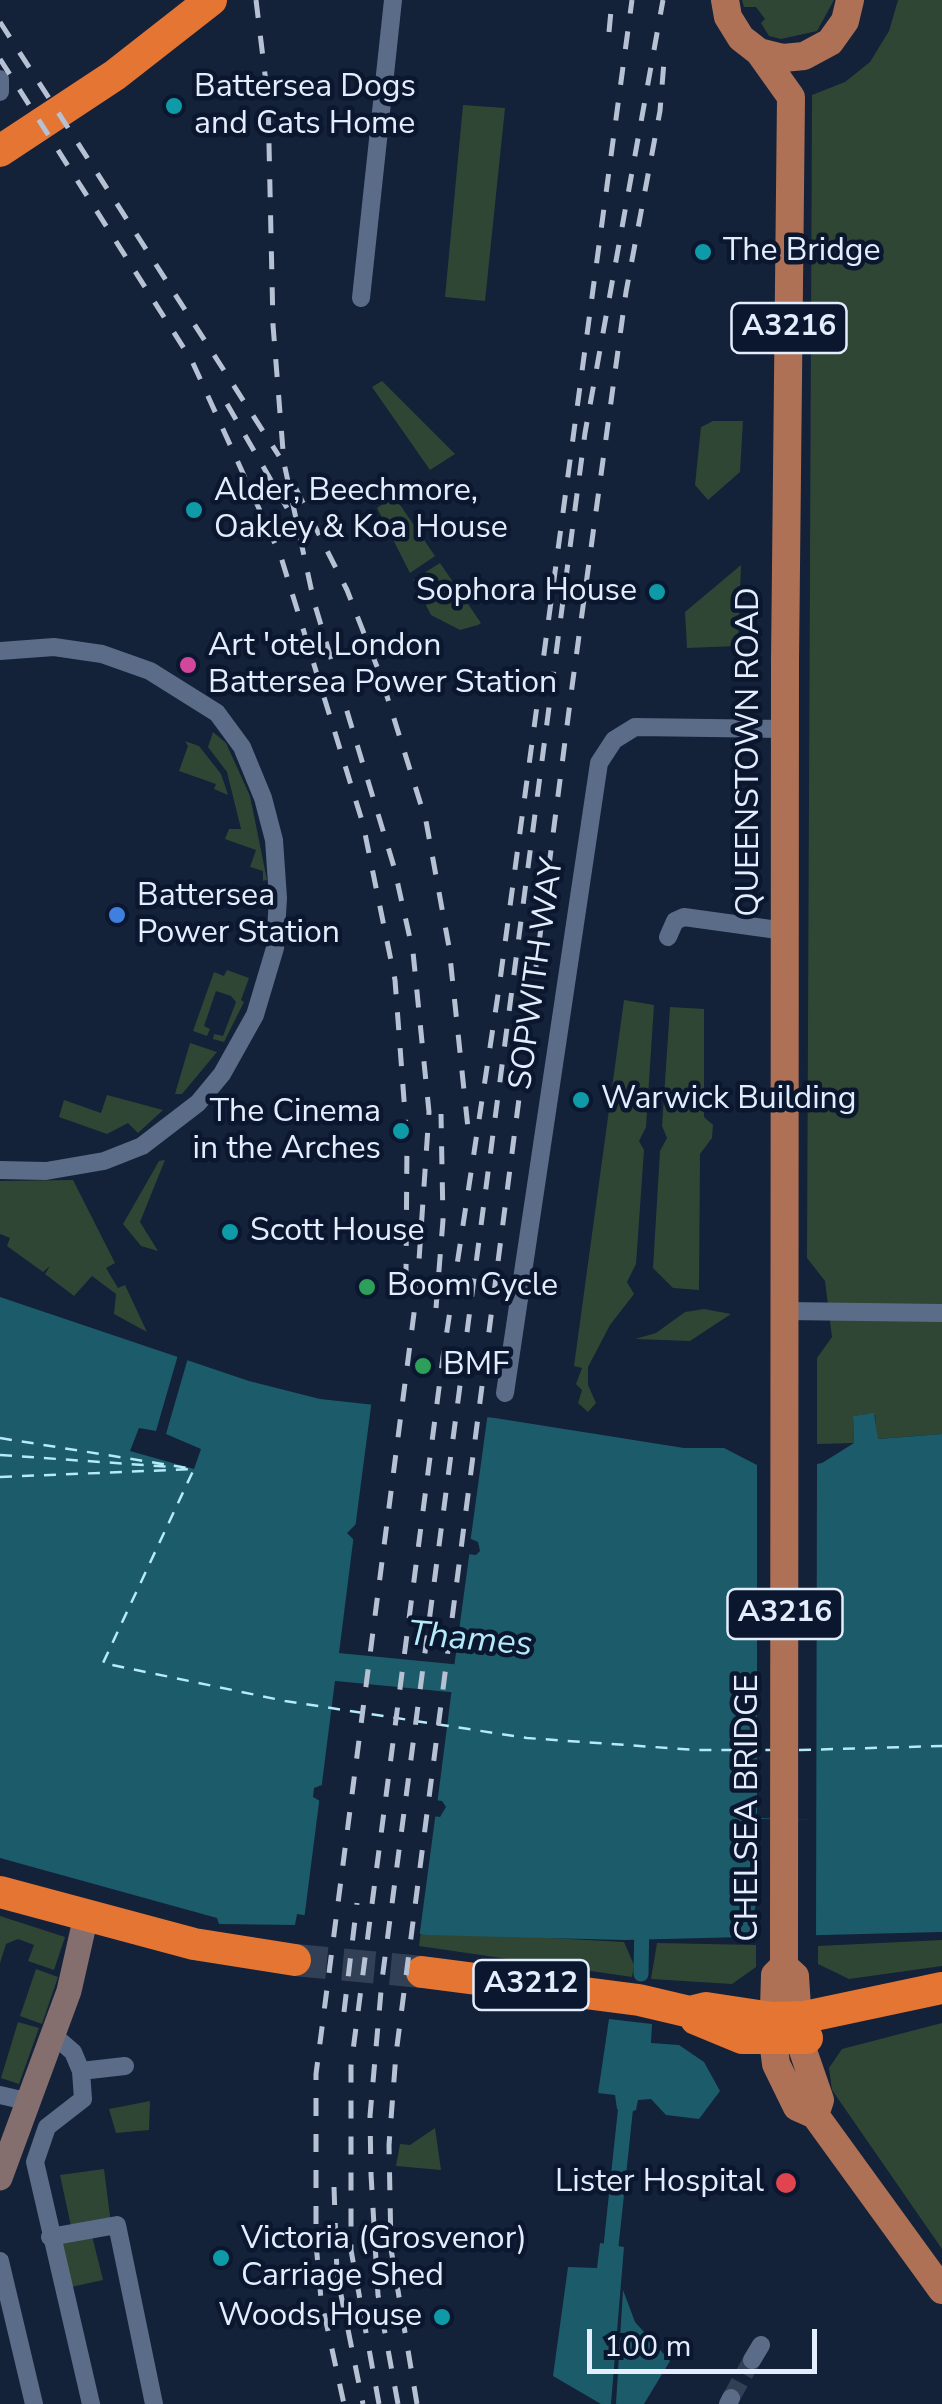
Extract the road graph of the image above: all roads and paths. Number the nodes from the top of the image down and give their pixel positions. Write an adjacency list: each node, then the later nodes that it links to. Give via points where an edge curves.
1 (211, 0): 10 (highway, via 115,75)
2 (393, 0): 11 (street)
3 (850, 0): 5 (main road, via 840,30)
4 (722, 6): 6 (main road)
5 (823, 47): 6 (main road, via 794,58); 9 (main road)
6 (759, 52): 9 (main road)
7 (0, 79): 8 (street)
8 (0, 92)
9 (791, 92): 13 (main road, QUEENSTOWN ROAD / A3216)
10 (0, 150)
11 (360, 298)
12 (0, 651): 16 (street, via 75,650 150,671 230,726 268,816 278,926 255,1015 222,1074 194,1104 142,1146 104,1161)
13 (784, 728): 14 (main road, QUEENSTOWN ROAD / A3216); 19 (street, SOPWITH WAY, via 635,727 614,740 599,763)
14 (786, 930): 15 (street, via 684,917); 18 (main road, QUEENSTOWN ROAD / A3216)
15 (668, 937)
16 (0, 1170)
17 (942, 1312): 18 (street, via 841,1314 831,1321)
18 (785, 1317): 20 (main road, QUEENSTOWN ROAD / A3216)
19 (505, 1393)
20 (785, 1411): 27 (main road, CHELSEA BRIDGE / A3216, via 784,1955 774,1975)
21 (0, 1892): 22 (highway)
22 (86, 1916): 23 (highway, via 194,1944); 28 (street)
23 (296, 1960)
24 (422, 1972): 27 (highway, A3212, via 690,2012 706,2008)
25 (942, 1988): 27 (highway, A3212)
26 (942, 2005): 27 (highway, A3212)
27 (785, 2029): 36 (main road, A3216, via 820,2100 815,2115)
28 (52, 2034): 30 (street, via 73,2052); 32 (street)
29 (125, 2066): 30 (street)
30 (81, 2071): 34 (street, via 82,2099 47,2127 38,2144 35,2162)
31 (0, 2095): 32 (street)
32 (26, 2101): 33 (street)
33 (0, 2178)
34 (50, 2236): 39 (street); 40 (street, via 117,2225)
35 (0, 2260): 37 (street)
36 (942, 2290)
37 (4, 2305): 38 (street)
38 (34, 2404)
39 (90, 2404)
40 (154, 2404)

